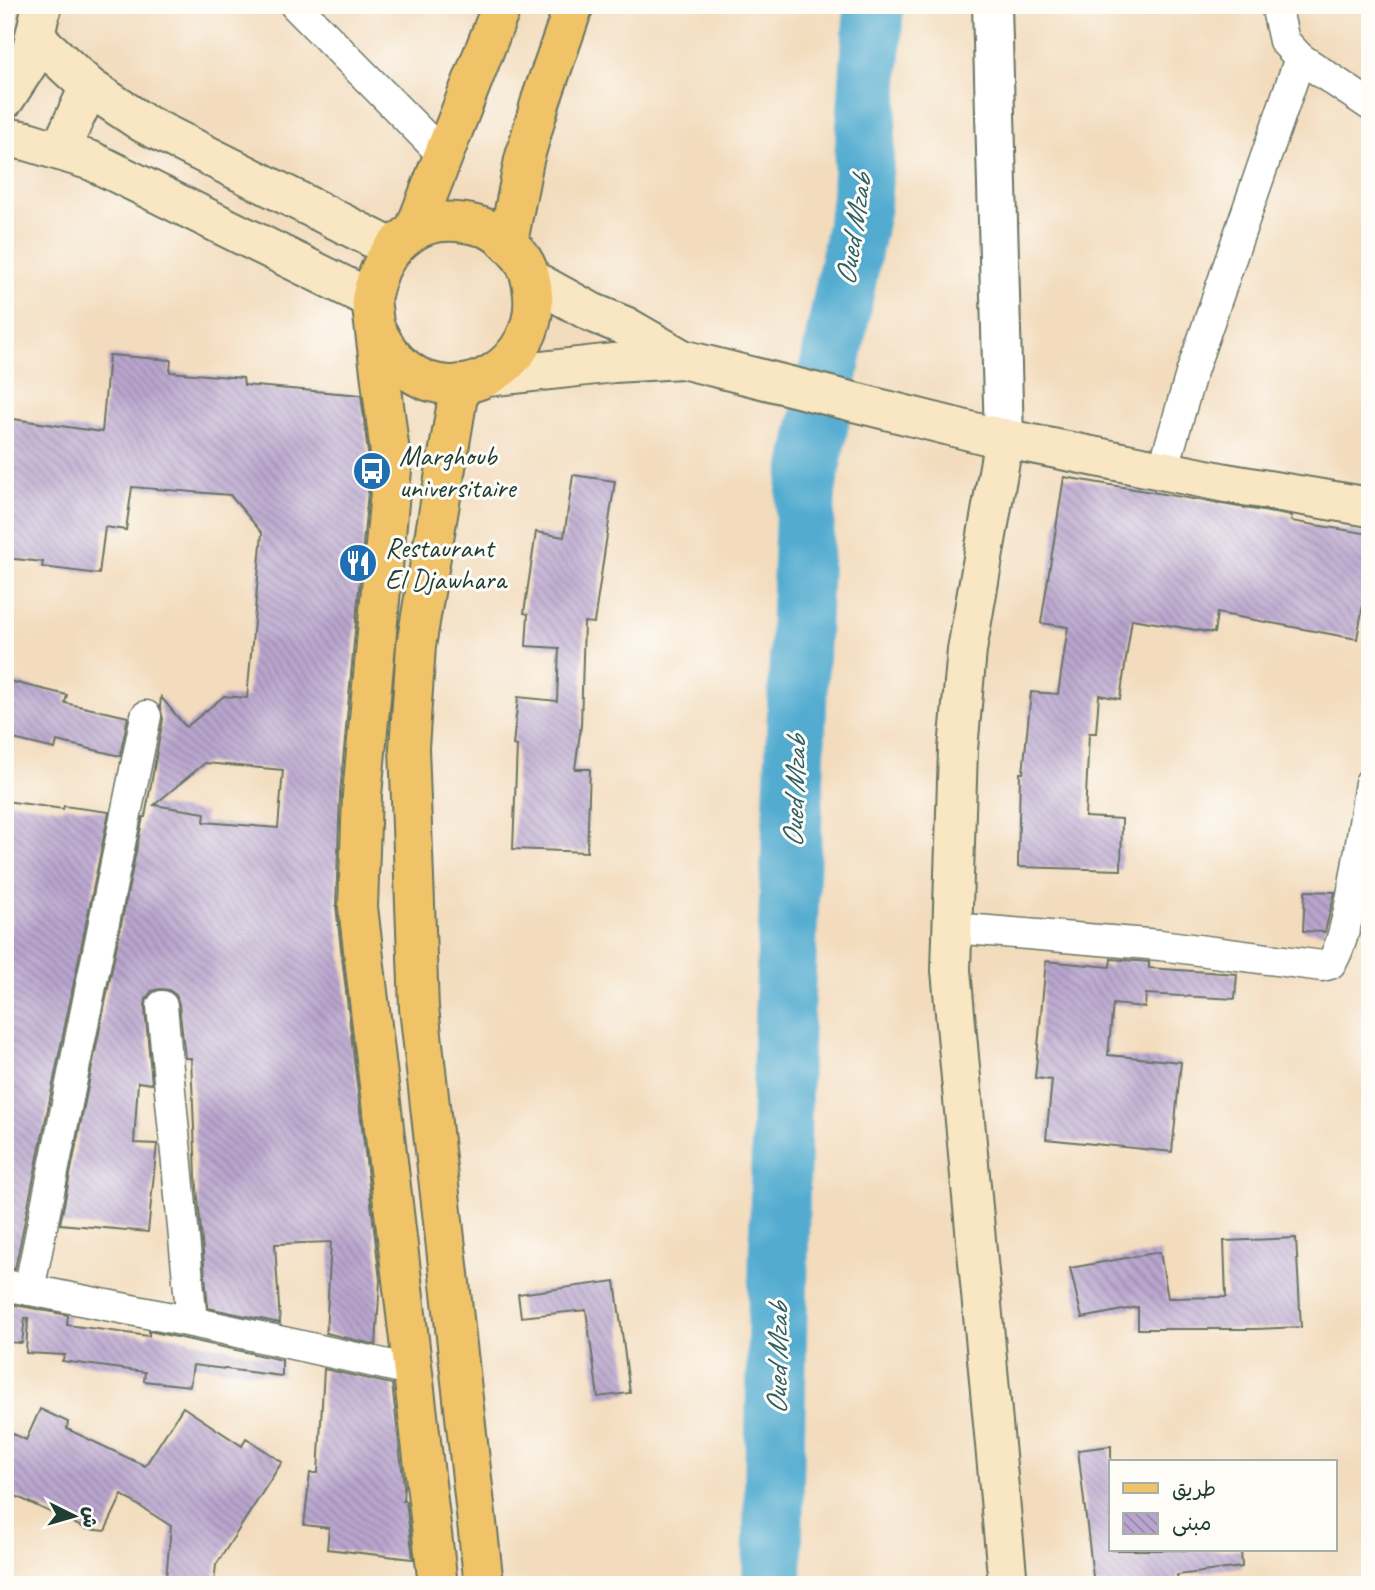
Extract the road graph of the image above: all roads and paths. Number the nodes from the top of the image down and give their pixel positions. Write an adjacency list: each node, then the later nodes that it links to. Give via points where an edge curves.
1 (295, 5): 13 (street)
2 (502, 5): 13 (main road)
3 (575, 5): 15 (main road, via 530,136)
4 (992, 5): 20 (street)
5 (1276, 5): 7 (street, via 1284,41)
6 (39, 22): 8 (main road); 9 (main road, via 22,74)
7 (1300, 58): 10 (street); 21 (street, via 1191,374)
8 (89, 87): 12 (main road); 14 (main road, via 143,123)
9 (5, 99)
10 (1370, 105)
11 (5, 137): 12 (main road)
12 (60, 150): 17 (main road, via 122,175)
13 (443, 155): 14 (main road)
14 (403, 239): 15 (main road, via 438,222 463,221 487,228); 17 (main road, via 378,271)
15 (508, 242): 16 (main road, via 524,261)
16 (531, 279): 18 (main road); 19 (main road, via 535,313 526,340 510,362)
17 (373, 313): 19 (main road, via 387,352 407,370 432,382); 29 (main road, via 392,470 362,795 358,907)
18 (694, 362): 19 (main road, via 590,365); 20 (main road)
19 (474, 381): 31 (main road, via 416,646 409,748 419,1008)
20 (993, 436): 21 (main road); 25 (main road, via 958,749)
21 (1163, 470): 22 (main road)
22 (1370, 507)
23 (146, 716): 27 (street)
24 (1370, 783): 25 (street, via 1348,913 1335,958 1329,964)
25 (953, 928): 32 (main road, via 951,970)
26 (162, 1006): 28 (street)
27 (17, 1287): 28 (street)
28 (192, 1322): 29 (street)
29 (411, 1370): 30 (main road)
30 (438, 1585)
31 (484, 1585)
32 (1008, 1585)

